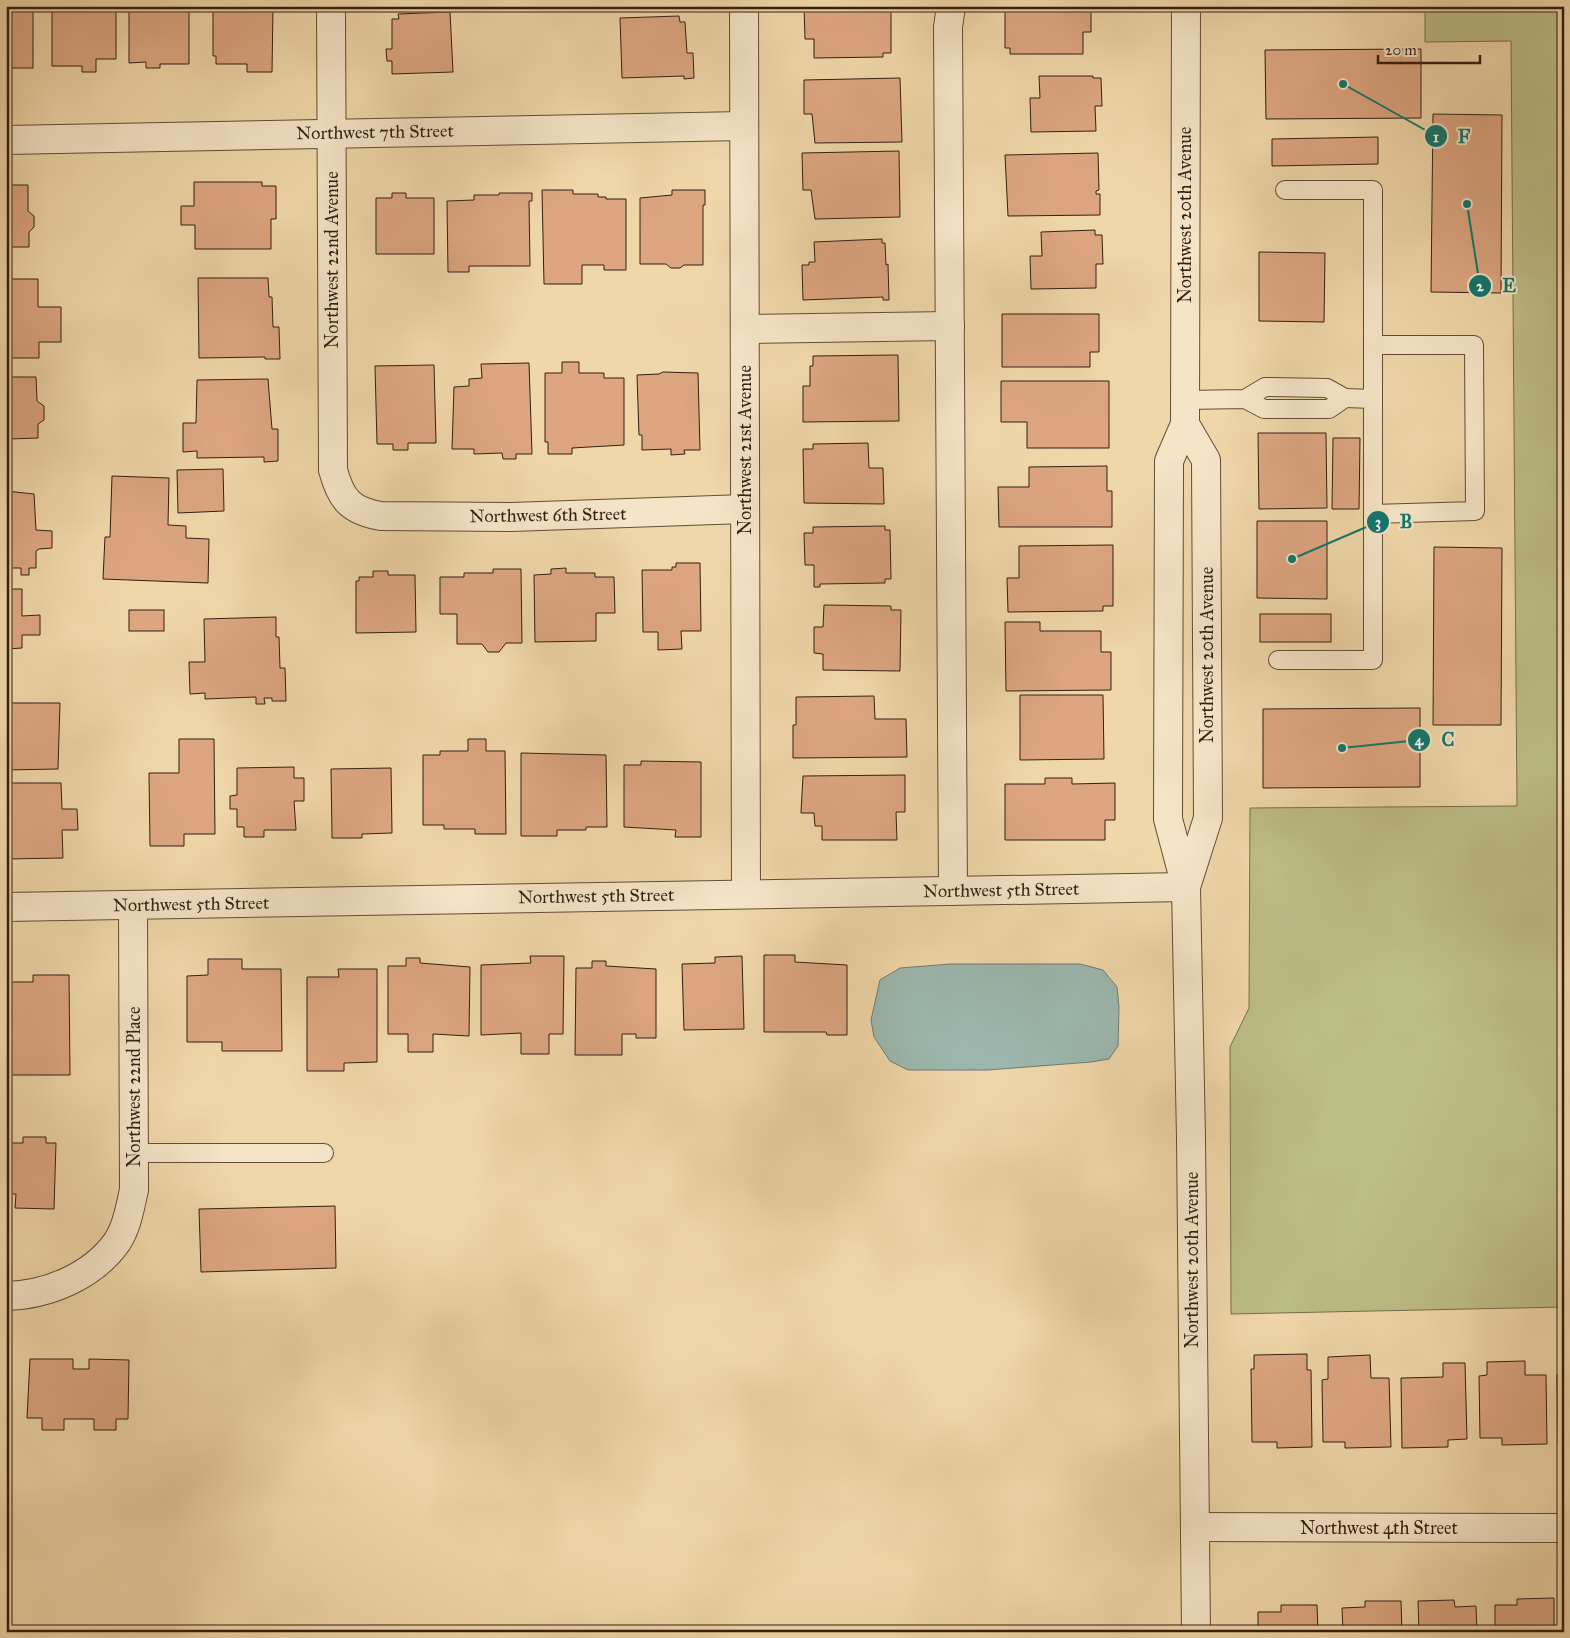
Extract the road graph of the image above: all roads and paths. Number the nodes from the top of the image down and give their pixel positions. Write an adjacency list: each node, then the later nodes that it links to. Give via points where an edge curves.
1 (331, 6): 6 (street, Northwest 22nd Avenue)
2 (744, 6): 5 (street, Northwest 21st Avenue)
3 (951, 6): 9 (street, via 948,27)
4 (1186, 6): 13 (street, Northwest 20th Avenue)
5 (744, 126): 6 (street, Northwest 7th Street); 10 (street, Northwest 21st Avenue)
6 (332, 133): 7 (street, Northwest 7th Street); 14 (street, Northwest 22nd Avenue, via 333,470 338,489)
7 (6, 140)
8 (1285, 190): 11 (lane, via 1373,190)
9 (950, 326): 10 (street); 19 (street)
10 (745, 330): 15 (street, Northwest 21st Avenue)
11 (1373, 345): 12 (lane); 16 (lane, via 1474,345 1475,511)
12 (1373, 399): 13 (lane, via 1345,398 1329,409 1264,409 1245,399); 16 (lane)
13 (1185, 412): 18 (street, Northwest 20th Avenue, via 1169,461 1168,819); 18 (street, Northwest 20th Avenue, via 1206,460 1208,818)
14 (353, 507): 15 (street, Northwest 6th Street, via 362,513 391,516 512,517)
15 (745, 509): 20 (street, Northwest 21st Avenue)
16 (1373, 514): 17 (lane, via 1373,660)
17 (1278, 660)
18 (1186, 888): 19 (street, Northwest 5th Street); 26 (street, Northwest 20th Avenue)
19 (953, 891): 20 (street, Northwest 5th Street)
20 (746, 893): 21 (street, Northwest 5th Street)
21 (133, 905): 22 (street, Northwest 5th Street); 23 (street, Northwest 22nd Place)
22 (6, 907)
23 (134, 1153): 24 (lane); 25 (street, Northwest 22nd Place, via 134,1190 129,1216 118,1241 101,1260 76,1278 48,1289)
24 (324, 1153)
25 (6, 1296)
26 (1194, 1527): 27 (street, Northwest 4th Street); 28 (street, Northwest 20th Avenue)
27 (1564, 1528)
28 (1196, 1632)

